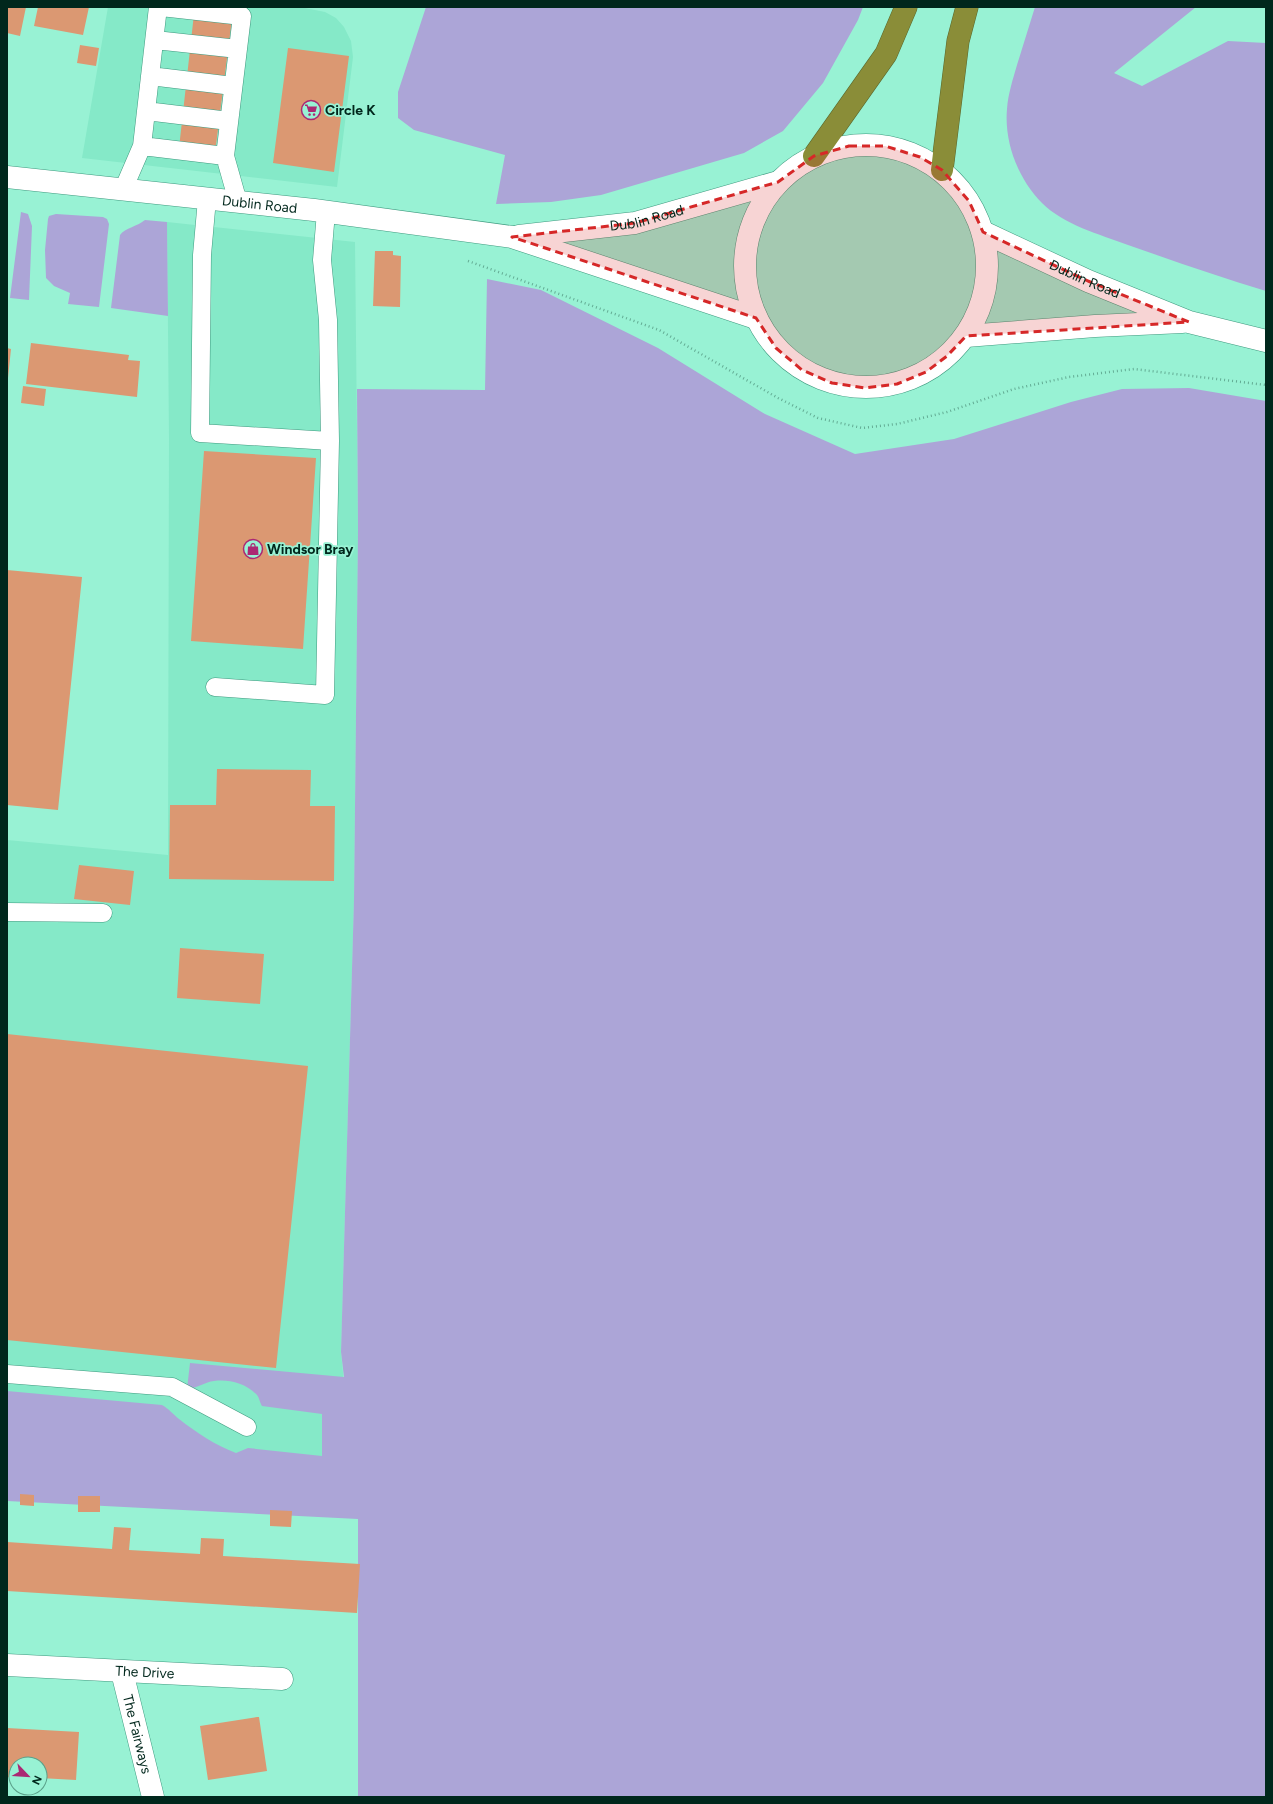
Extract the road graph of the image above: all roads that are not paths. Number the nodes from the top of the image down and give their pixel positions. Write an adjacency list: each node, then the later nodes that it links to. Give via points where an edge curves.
1 (159, 7): 4 (lane); 5 (lane, via 242,16)
2 (906, 7): 12 (highway, via 886,54)
3 (967, 7): 13 (highway, via 958,41)
4 (155, 40): 5 (lane); 6 (lane)
5 (238, 49): 7 (lane)
6 (150, 76): 7 (lane); 8 (lane)
7 (233, 86): 9 (lane)
8 (146, 111): 9 (lane); 10 (lane)
9 (229, 121): 11 (lane)
10 (142, 146): 11 (lane); 16 (lane)
11 (225, 156): 18 (lane)
12 (814, 156): 13 (main road, via 849,146 885,146 920,157); 15 (main road)
13 (942, 170): 20 (main road, via 969,201)
14 (7, 177): 16 (main road, Dublin Road)
15 (778, 182): 21 (main road, Dublin Road, via 635,223); 22 (main road, via 761,205 750,231 745,259 746,289)
16 (123, 190): 17 (main road, Dublin Road)
17 (207, 199): 18 (main road, Dublin Road); 26 (lane, via 202,255 200,434)
18 (238, 202): 19 (main road, Dublin Road)
19 (326, 212): 21 (main road, Dublin Road); 26 (lane, via 322,260 328,320)
20 (983, 232): 23 (main road, Dublin Road, via 1088,281); 24 (main road, via 988,262 985,291 978,314)
21 (512, 237): 22 (main road, Dublin Road)
22 (756, 318): 24 (main road, via 776,348 802,370 832,383 865,388 897,384 926,372 947,356)
23 (1189, 322): 24 (main road, Dublin Road); 25 (main road, Dublin Road)
24 (966, 336)
25 (1266, 341)
26 (330, 441): 27 (lane, via 325,695)
27 (216, 687)
28 (7, 912): 29 (lane)
29 (103, 913)
30 (7, 1374): 31 (lane, via 172,1387)
31 (247, 1427)
32 (7, 1665): 33 (main road, The Drive)
33 (122, 1672): 34 (main road, The Drive); 35 (main road, The Fairways)
34 (282, 1679)
35 (153, 1797)

